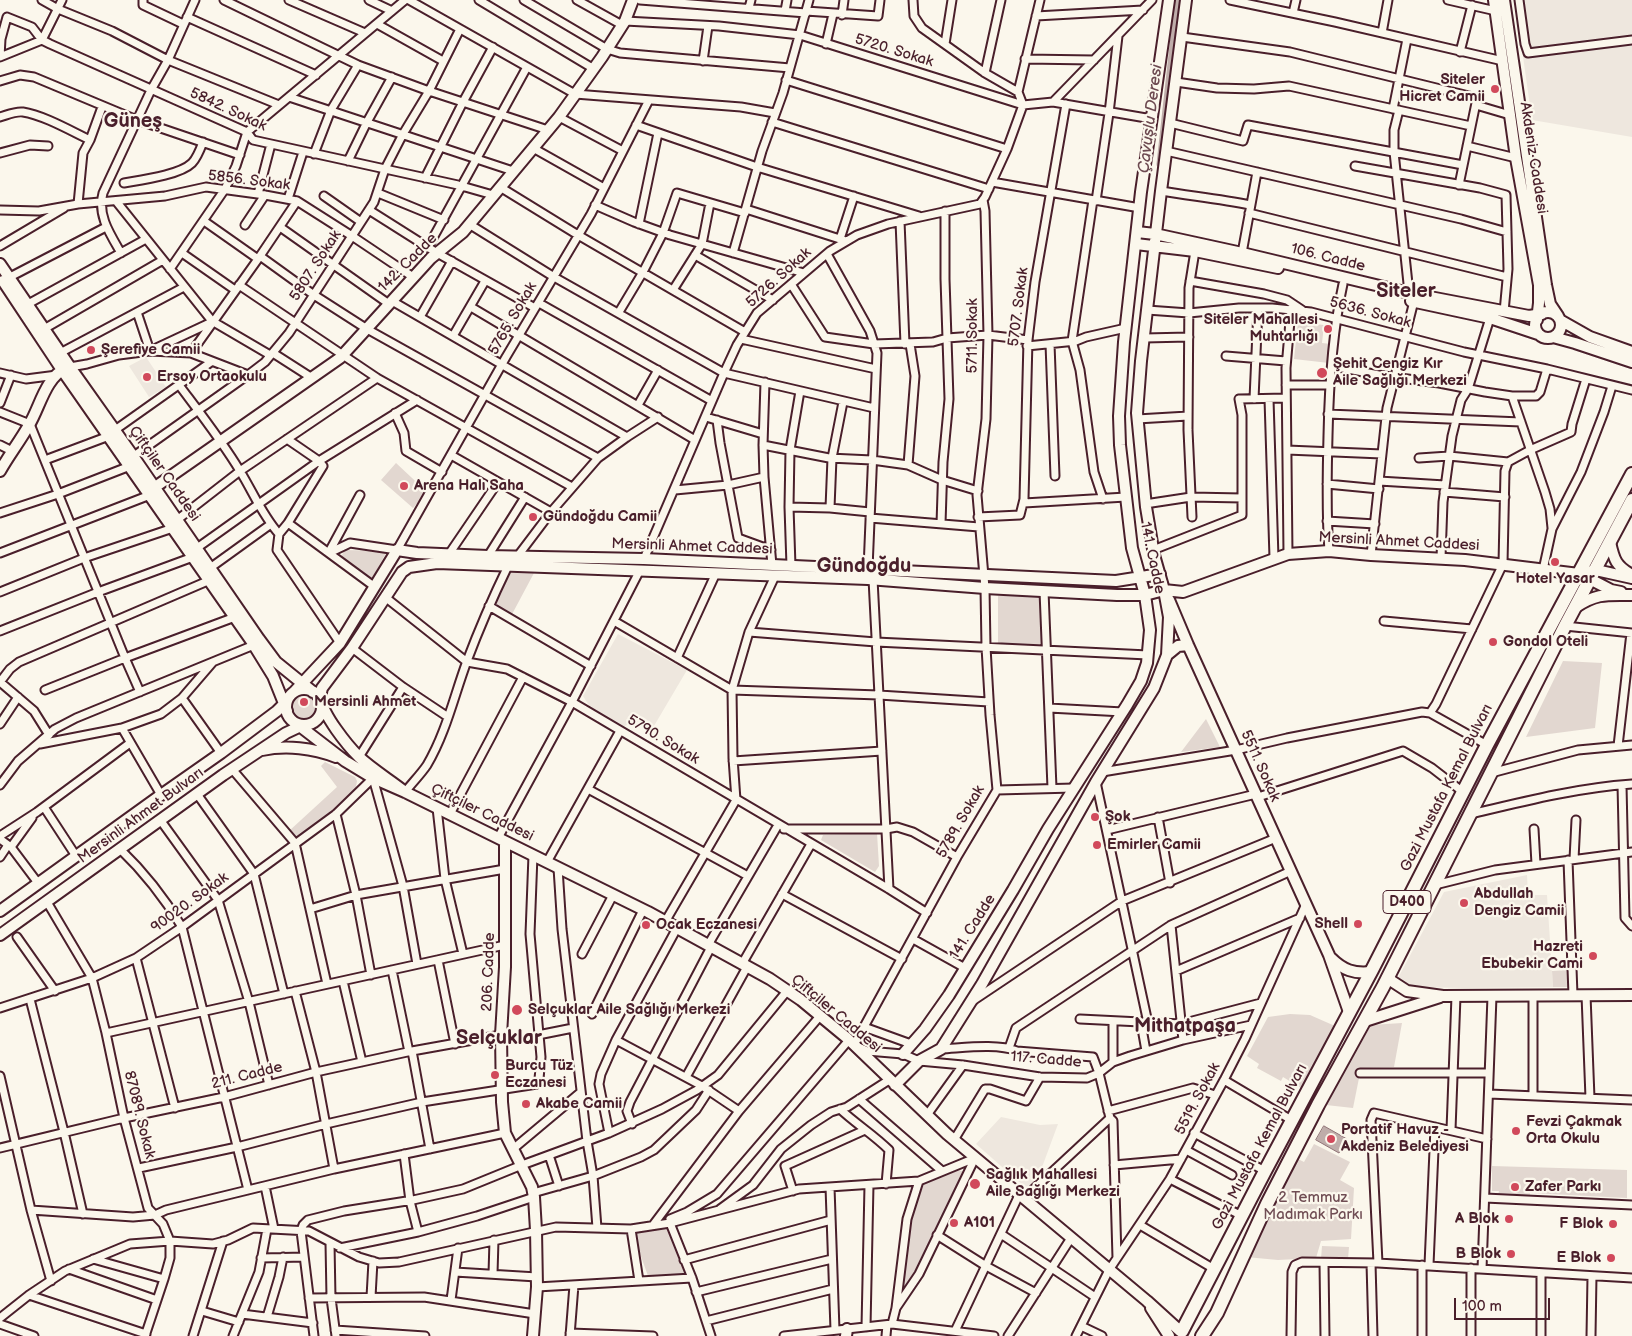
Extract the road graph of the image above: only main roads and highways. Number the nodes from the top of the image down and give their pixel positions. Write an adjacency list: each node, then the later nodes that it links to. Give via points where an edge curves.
1 (1632, 474): 3 (highway, Gazi Mustafa Kemal Bulvarı / D400, via 1487,745 1293,1121)
2 (1632, 500): 5 (highway, D400, via 1365,1021 1267,1204 1217,1313)
3 (1176, 1334): 4 (highway, via 1190,1332)
4 (1196, 1336)
5 (1202, 1336)

